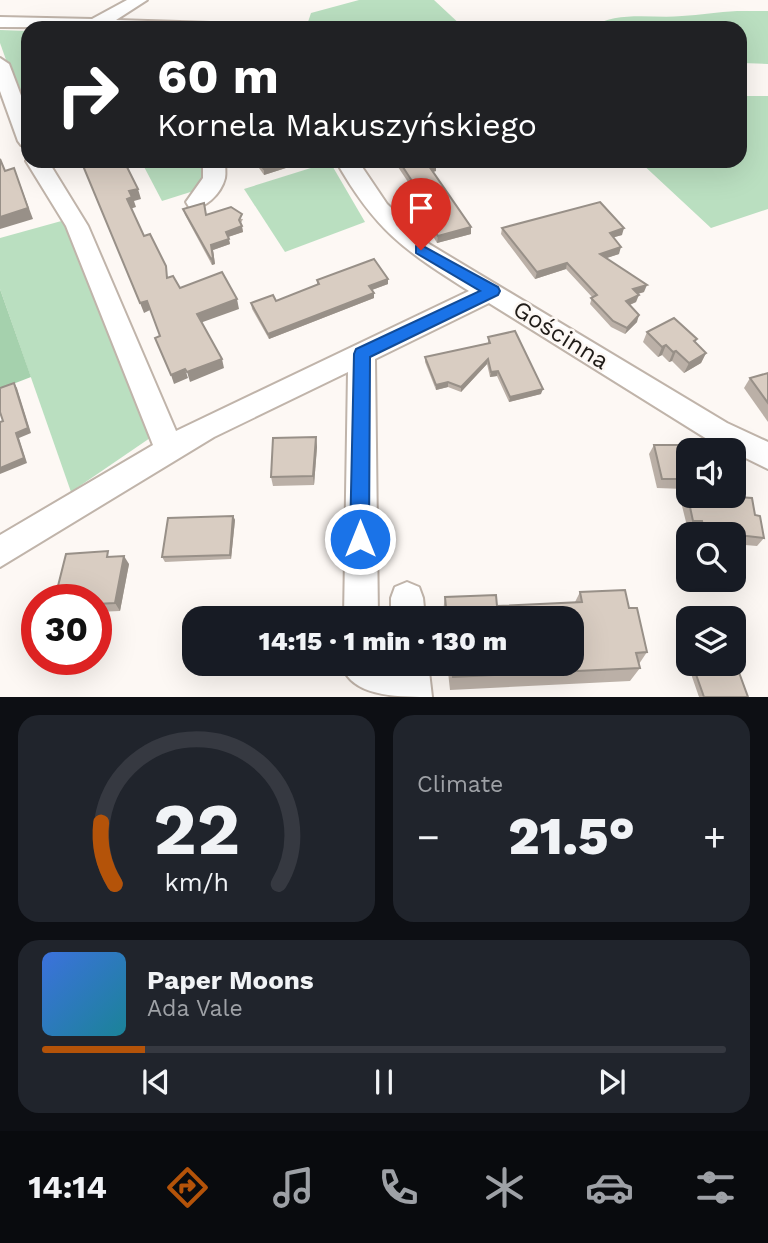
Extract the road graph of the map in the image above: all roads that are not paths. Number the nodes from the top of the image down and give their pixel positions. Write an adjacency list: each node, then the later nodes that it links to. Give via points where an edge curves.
1 (139, 0): 2 (street)
2 (102, 21)
3 (0, 22): 4 (street)
4 (21, 23)
5 (0, 64): 6 (street)
6 (21, 122)
7 (41, 168): 13 (street, via 77,226)
8 (214, 168): 10 (street, via 214,179)
9 (350, 168): 11 (street, Gościnna, via 368,198 400,233)
10 (197, 202)
11 (492, 291): 12 (street); 14 (street, Gościnna, via 717,430)
12 (362, 354): 13 (street); 16 (street)
13 (169, 448): 15 (street)
14 (768, 456)
15 (0, 552)
16 (361, 606)
17 (411, 676): 19 (street)
18 (362, 677): 19 (street)
19 (412, 697)

